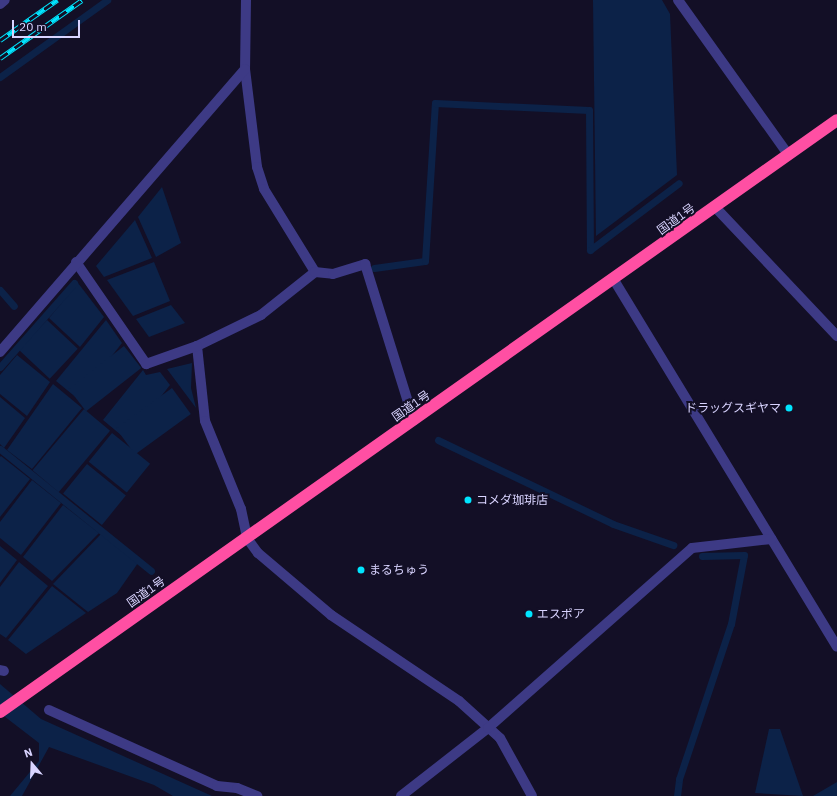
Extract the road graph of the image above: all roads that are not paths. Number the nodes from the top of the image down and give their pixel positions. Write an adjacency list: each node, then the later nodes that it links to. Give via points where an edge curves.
1 (5, 0): 4 (street)
2 (246, 0): 5 (street)
3 (678, 0): 7 (street)
4 (0, 4)
5 (245, 69): 9 (street); 10 (street, via 257,167 264,189)
6 (837, 120): 7 (highway, 国道1号)
7 (788, 154): 8 (highway, 国道1号)
8 (715, 208): 11 (highway, 国道1号); 12 (street)
9 (76, 262): 13 (street, via 146,364); 14 (street)
10 (315, 272): 13 (street, via 261,315); 15 (street, via 333,274 365,264)
11 (614, 280): 15 (highway, 国道1号); 17 (street)
12 (837, 336)
13 (197, 346): 16 (street, via 205,421 241,508)
14 (0, 352)
15 (414, 421): 16 (highway, 国道1号)
16 (247, 538): 20 (highway, 国道1号); 21 (street, via 258,553 331,615 459,702)
17 (771, 539): 18 (street); 21 (street, via 692,548)
18 (837, 647)
19 (49, 710): 22 (street, via 216,786 237,788)
20 (0, 712)
21 (488, 728): 23 (street); 24 (street, via 500,738)
22 (257, 796)
23 (401, 796)
24 (532, 796)

